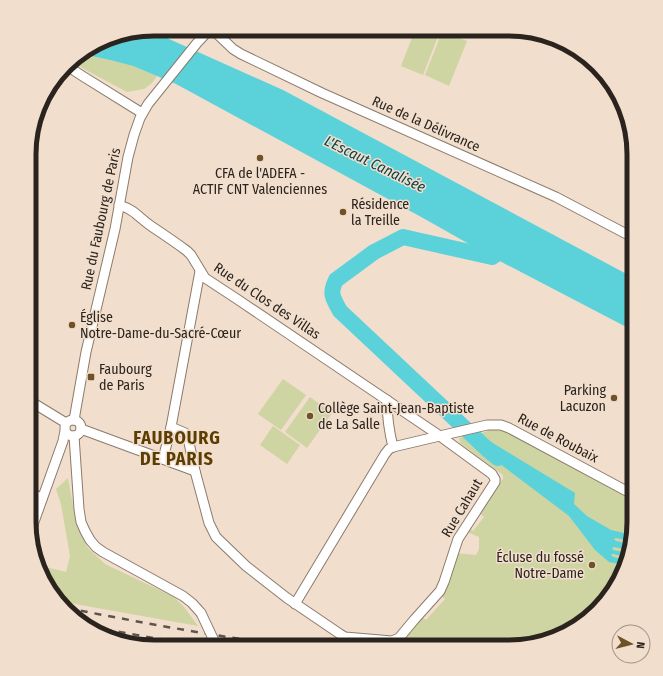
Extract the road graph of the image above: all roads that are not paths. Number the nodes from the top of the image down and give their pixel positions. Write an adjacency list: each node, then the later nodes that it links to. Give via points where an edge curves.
1 (204, 36): 4 (street, Rue du Faubourg de Paris)
2 (219, 36): 6 (street, Rue de la Délivrance, via 241,54 322,93 556,197)
3 (72, 69): 4 (street)
4 (142, 113): 5 (street, Rue du Faubourg de Paris, via 130,147)
5 (119, 205): 7 (street, Rue du Clos des Villas, via 134,211 150,226 189,253); 11 (street, Rue du Faubourg de Paris)
6 (627, 234)
7 (200, 271): 8 (street, Rue du Clos des Villas, via 205,278); 10 (street)
8 (387, 400): 12 (street, Rue du Clos des Villas); 13 (street, via 388,426)
9 (36, 405): 11 (street)
10 (171, 427): 14 (street); 15 (street, via 187,435)
11 (70, 428): 14 (street, via 79,423 81,429); 18 (street); 21 (street, Rue du Faubourg de Paris, bridge, via 80,516 90,540 103,552 192,603 201,613)
12 (440, 436): 13 (street); 16 (street, Rue de Roubaix, via 487,425 505,426); 23 (street, Rue Cahaut, via 492,474 495,480 458,539 440,591)
13 (393, 447): 20 (street, via 385,454)
14 (163, 459): 15 (street)
15 (195, 471): 20 (street, via 209,523 216,537 246,566)
16 (627, 491)
17 (36, 495): 18 (street)
18 (42, 499): 19 (street)
19 (36, 516)
20 (295, 604): 22 (street, Rue Cahaut, via 348,638)
21 (214, 640)
22 (377, 640)
23 (396, 640)

